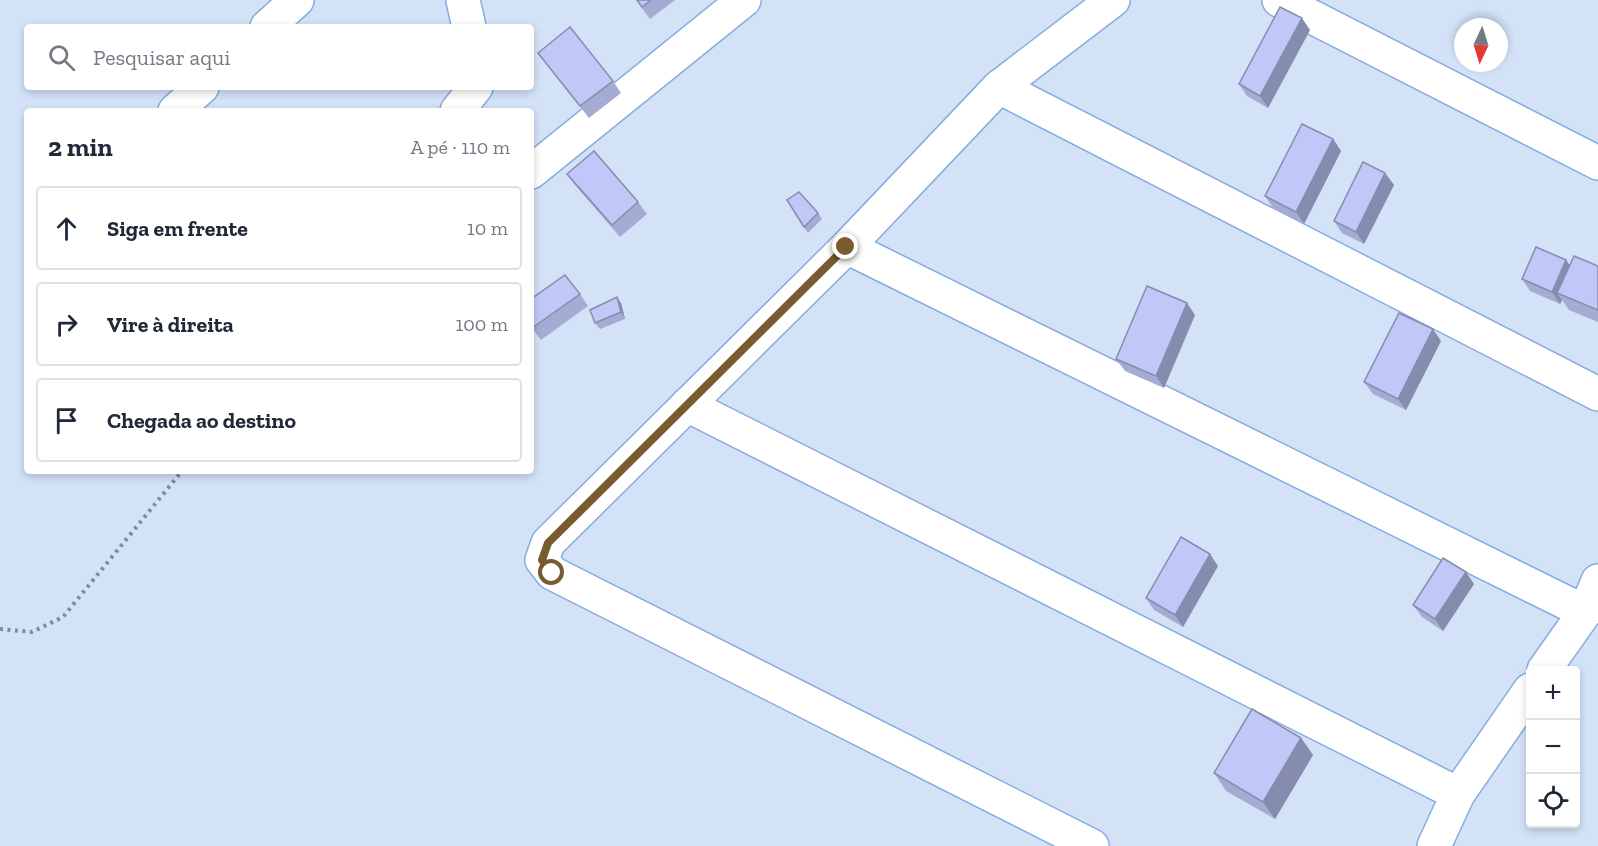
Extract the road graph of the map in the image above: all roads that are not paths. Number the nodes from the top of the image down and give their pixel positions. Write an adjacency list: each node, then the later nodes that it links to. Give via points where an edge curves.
1 (297, 0): 6 (street)
2 (463, 0): 7 (street)
3 (744, 0): 16 (street)
4 (1113, 0): 8 (street)
5 (1279, 0): 15 (street)
6 (270, 24)
7 (468, 24)
8 (999, 87): 17 (street); 18 (street)
9 (199, 90): 12 (street)
10 (474, 90): 13 (street)
11 (484, 90): 14 (street)
12 (179, 108)
13 (459, 108)
14 (489, 108)
15 (1598, 163)
16 (534, 170)
17 (846, 247): 19 (street); 21 (street)
18 (1598, 394)
19 (687, 405): 24 (street); 25 (street, via 548,543 542,560 552,573)
20 (1598, 581): 21 (street)
21 (1585, 612): 22 (street)
22 (1547, 666)
23 (1526, 696): 24 (street)
24 (1458, 794): 26 (street)
25 (1092, 846)
26 (1434, 846)

